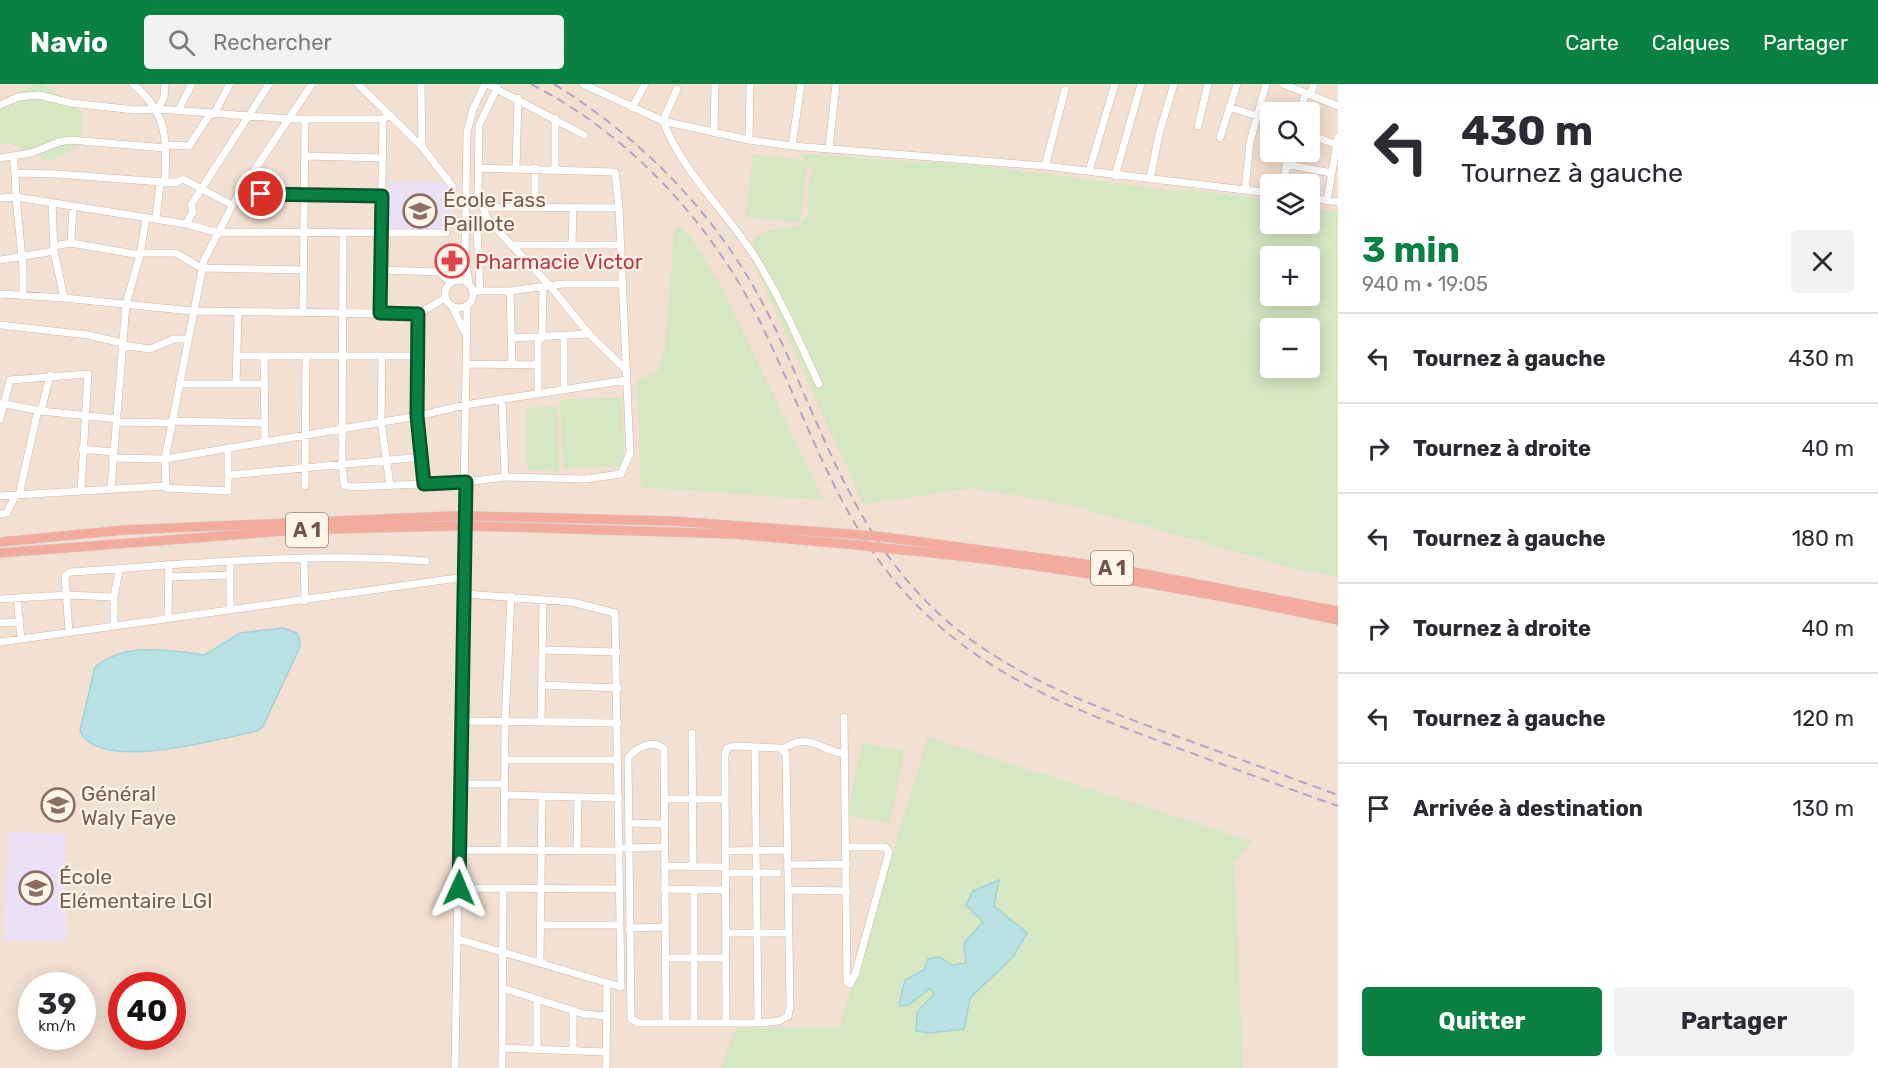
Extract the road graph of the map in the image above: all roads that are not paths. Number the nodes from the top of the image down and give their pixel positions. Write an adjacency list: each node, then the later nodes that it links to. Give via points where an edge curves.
1 (133, 84): 35 (street)
2 (165, 84): 35 (street)
3 (192, 84): 36 (street)
4 (230, 84): 37 (street)
5 (268, 84): 40 (street)
6 (312, 84): 42 (street)
7 (371, 84): 24 (street)
8 (421, 84): 55 (street)
9 (584, 84): 34 (street)
10 (645, 84): 34 (street)
11 (715, 84): 47 (street)
12 (750, 84): 51 (street)
13 (801, 84): 53 (street)
14 (836, 84): 56 (street)
15 (1114, 84): 67 (street)
16 (1141, 84): 71 (street)
17 (1174, 84): 72 (street)
18 (1208, 84): 46 (street)
19 (1237, 84): 33 (street)
20 (1266, 84): 39 (street)
21 (1283, 84): 28 (street)
22 (1314, 84): 28 (street)
23 (485, 85): 25 (street); 108 (street, via 468,122)
24 (361, 86): 38 (street)
25 (497, 88): 29 (street); 63 (street, via 479,125)
26 (677, 89): 45 (street)
27 (1065, 90): 62 (street)
28 (1308, 94): 30 (street); 32 (street)
29 (518, 98): 41 (street); 64 (street)
30 (1304, 102)
31 (0, 105): 35 (street, via 29,95 96,106)
32 (1338, 106)
33 (1229, 107): 39 (street); 49 (street)
34 (632, 108): 45 (street)
35 (158, 109): 36 (street); 54 (street)
36 (177, 111): 37 (street)
37 (212, 114): 40 (street); 54 (street, via 189,146)
38 (390, 115): 44 (street); 55 (street)
39 (1257, 116): 76 (street)
40 (249, 117): 42 (street); 75 (street)
41 (555, 118): 48 (street); 66 (street)
42 (290, 119): 43 (street); 78 (street)
43 (305, 119): 44 (street); 58 (street)
44 (383, 120): 60 (street)
45 (663, 121): 47 (street); 156 (street, via 678,154 756,259)
46 (1198, 126)
47 (714, 133): 51 (street)
48 (584, 135)
49 (1220, 138)
50 (1320, 138): 52 (street)
51 (749, 140): 53 (street)
52 (1337, 142): 69 (street)
53 (792, 146): 56 (street)
54 (166, 147): 57 (street, via 70,140); 73 (street)
55 (422, 147): 74 (street)
56 (828, 148): 62 (street)
57 (13, 156): 59 (street); 68 (street)
58 (305, 156): 60 (street); 79 (street)
59 (0, 158)
60 (382, 158): 80 (street)
61 (1286, 164): 69 (street); 70 (street)
62 (1046, 166): 67 (street)
63 (478, 168): 64 (street); 89 (street)
64 (516, 168): 65 (street)
65 (535, 168): 66 (street); 90 (street)
66 (555, 168): 92 (street, via 615,172)
67 (1089, 171): 71 (street)
68 (15, 173): 73 (street); 81 (street)
69 (1331, 173): 84 (street)
70 (1284, 174)
71 (1115, 176): 72 (street)
72 (1150, 179): 76 (street)
73 (162, 183): 75 (street, via 186,180); 94 (street)
74 (453, 187)
75 (201, 189): 87 (street); 96 (street)
76 (1245, 190): 77 (street)
77 (1260, 192)
78 (239, 193): 79 (street); 87 (street)
79 (304, 195): 80 (street); 98 (street)
80 (382, 196): 100 (street)
81 (16, 197): 82 (street); 86 (street); 109 (street)
82 (0, 198)
83 (1320, 200): 84 (street)
84 (1327, 201): 85 (street)
85 (1338, 202)
86 (52, 203): 88 (street); 106 (street)
87 (232, 205): 97 (street)
88 (73, 206): 93 (street); 102 (street)
89 (482, 207): 90 (street); 95 (street)
90 (535, 207): 91 (street)
91 (573, 207): 92 (street); 104 (street)
92 (619, 208): 105 (street)
93 (146, 218): 94 (street); 107 (street)
94 (156, 219): 96 (street)
95 (488, 220): 103 (street); 118 (street, via 477,228)
96 (186, 224): 97 (street)
97 (216, 232): 98 (street); 111 (street)
98 (304, 232): 99 (street); 112 (street)
99 (343, 233): 100 (street); 130 (street)
100 (381, 233): 101 (street); 113 (street)
101 (446, 233)
102 (71, 243): 106 (street); 107 (street)
103 (512, 245): 104 (street); 117 (street)
104 (572, 245): 105 (street)
105 (621, 245): 116 (street)
106 (54, 249): 109 (street); 122 (street)
107 (140, 254): 111 (street, via 176,253); 124 (street)
108 (465, 255): 114 (street); 115 (street)
109 (22, 258): 110 (street); 121 (street)
110 (0, 260)
111 (201, 268): 112 (street); 127 (street)
112 (303, 270): 129 (street)
113 (381, 270): 114 (street, via 439,272); 131 (street)
114 (451, 283): 115 (street, via 461,280); 123 (street, via 445,291)
115 (469, 284): 118 (street)
116 (623, 284): 117 (street); 150 (street)
117 (547, 287): 119 (street); 135 (street); 138 (street)
118 (476, 291): 119 (street); 126 (street)
119 (510, 291): 137 (street)
120 (0, 294): 121 (street)
121 (23, 296): 122 (street)
122 (64, 298): 124 (street)
123 (446, 298): 125 (street); 132 (street)
124 (126, 304): 127 (street); 140 (street)
125 (452, 306): 126 (street); 134 (street)
126 (467, 306): 134 (street)
127 (192, 311): 128 (street); 139 (street)
128 (238, 312): 129 (street); 141 (street)
129 (303, 312): 130 (street)
130 (342, 313): 131 (street); 144 (street)
131 (380, 313): 132 (street)
132 (418, 314): 146 (street)
133 (0, 325): 140 (street, via 88,335)
134 (465, 333): 147 (street)
135 (589, 334): 136 (street); 150 (street)
136 (564, 337): 138 (street); 157 (street)
137 (511, 338): 138 (street); 148 (street)
138 (540, 338): 149 (street)
139 (187, 339): 140 (street, via 174,339 150,349); 153 (street)
140 (122, 344): 166 (street)
141 (237, 356): 142 (street); 154 (street)
142 (264, 356): 143 (street); 155 (street)
143 (306, 356): 144 (street); 171 (street)
144 (342, 356): 145 (street); 170 (street)
145 (382, 356): 146 (street); 168 (street)
146 (418, 356): 164 (street)
147 (466, 364): 148 (street); 161 (street)
148 (512, 364): 149 (street)
149 (538, 365): 158 (street)
150 (627, 370): 152 (street)
151 (50, 375): 160 (street, via 10,380); 162 (street); 163 (street, via 88,374)
152 (627, 380): 157 (street); 182 (street, via 630,453 621,474 585,480)
153 (179, 384): 154 (street); 167 (street)
154 (236, 384): 155 (street)
155 (265, 384): 169 (street)
156 (819, 384)
157 (564, 390): 158 (street)
158 (538, 393): 159 (street)
159 (502, 399): 161 (street); 182 (street)
160 (2, 403): 162 (street); 165 (street)
161 (465, 405): 164 (street); 183 (street)
162 (40, 411): 163 (street); 190 (street)
163 (84, 415): 166 (street); 174 (street)
164 (417, 416): 168 (street); 176 (street)
165 (0, 420)
166 (117, 421): 167 (street); 175 (street)
167 (172, 422): 169 (street); 177 (street)
168 (381, 422): 170 (street); 178 (street)
169 (265, 423): 172 (street)
170 (342, 428): 171 (street); 179 (street)
171 (304, 435): 172 (street); 180 (street)
172 (265, 441): 173 (street)
173 (228, 448): 177 (street); 181 (street)
174 (82, 449): 175 (street); 189 (street)
175 (112, 455): 177 (street); 188 (street)
176 (421, 457): 178 (street); 184 (street)
177 (165, 459): 186 (street)
178 (387, 460): 179 (street); 185 (street)
179 (342, 463): 180 (street); 185 (street, via 344,485)
180 (305, 466): 181 (street); 187 (street)
181 (230, 475): 186 (street, via 227,492 168,490)
182 (505, 477): 183 (street)
183 (466, 482): 184 (street); 204 (street)
184 (424, 484): 185 (street)
185 (390, 485)
186 (165, 486): 188 (street)
187 (305, 486)
188 (111, 488): 189 (street)
189 (81, 490): 190 (street)
190 (17, 495): 191 (street); 192 (street, via 7,513)
191 (0, 496)
192 (0, 514)
193 (452, 521): 194 (highway, A 1, bridge); 195 (highway, A 1, via 124,530); 196 (highway, A 1)
194 (473, 521): 214 (highway, A 1, bridge, via 673,521 884,537 1108,567); 216 (highway, A 1, bridge, via 733,534 893,549 1048,567)
195 (0, 542)
196 (0, 553)
197 (304, 560): 198 (street); 199 (street); 212 (street)
198 (230, 561): 200 (street); 202 (street)
199 (426, 561)
200 (169, 564): 201 (street); 203 (street)
201 (119, 570): 206 (street, via 68,572); 207 (street)
202 (230, 575): 203 (street); 213 (street)
203 (168, 577): 215 (street)
204 (465, 577): 205 (street); 212 (street)
205 (465, 594): 208 (street); 228 (street)
206 (67, 596): 207 (street); 209 (street); 220 (street)
207 (114, 597): 219 (street)
208 (511, 597): 211 (street); 229 (street)
209 (17, 598): 210 (street); 217 (street)
210 (0, 599)
211 (543, 600): 223 (street); 224 (street, via 589,605 615,613)
212 (305, 601): 213 (street)
213 (230, 608): 215 (street)
214 (1338, 611)
215 (168, 617): 219 (street)
216 (1338, 620)
217 (20, 622): 218 (street); 221 (street)
218 (0, 623)
219 (114, 625): 220 (street)
220 (69, 632): 221 (street)
221 (21, 639): 222 (street)
222 (0, 642)
223 (542, 650): 224 (street); 225 (street)
224 (617, 652): 226 (street)
225 (542, 685): 226 (street); 230 (street)
226 (618, 688): 231 (street)
227 (844, 717): 235 (street)
228 (462, 721): 229 (street); 238 (street)
229 (505, 722): 230 (street); 236 (street)
230 (541, 722): 231 (street)
231 (618, 723): 237 (street)
232 (692, 733): 245 (street)
233 (755, 747): 234 (street); 246 (street, via 734,746 726,750); 252 (street)
234 (783, 749): 235 (street, via 796,741 813,741); 257 (street)
235 (845, 754): 250 (street)
236 (505, 760): 237 (street); 239 (street)
237 (618, 760): 243 (street)
238 (461, 784): 239 (street); 253 (street)
239 (505, 784): 240 (street)
240 (505, 795): 241 (street); 254 (street)
241 (542, 796): 242 (street); 255 (street)
242 (578, 797): 243 (street); 258 (street)
243 (619, 798): 256 (street)
244 (664, 799): 245 (street); 247 (street, via 664,749 656,745 640,747 627,762); 248 (street)
245 (693, 799): 246 (street); 263 (street)
246 (725, 799): 259 (street)
247 (628, 823): 248 (street); 251 (street)
248 (663, 824): 249 (street)
249 (663, 847): 251 (street); 262 (street)
250 (846, 847): 260 (street); 275 (street, via 885,847 889,852 850,984)
251 (628, 848): 256 (street); 279 (street)
252 (757, 849): 257 (street); 259 (street); 265 (street)
253 (460, 850): 254 (street); 267 (street)
254 (504, 850): 255 (street)
255 (542, 850): 258 (street); 269 (street)
256 (619, 850): 258 (street); 270 (street)
257 (788, 850): 261 (street)
258 (577, 851)
259 (725, 851): 264 (street)
260 (847, 864): 261 (street); 275 (street)
261 (788, 865): 274 (street)
262 (664, 866): 263 (street); 271 (street)
263 (693, 867): 264 (street)
264 (725, 870): 265 (street); 273 (street)
265 (757, 873): 266 (street); 281 (street)
266 (778, 873)
267 (459, 888): 268 (street); 283 (street)
268 (503, 889): 269 (street); 284 (street)
269 (540, 889): 270 (street); 276 (street)
270 (620, 889): 277 (street)
271 (664, 889): 272 (street); 278 (street)
272 (694, 889): 273 (street); 286 (street)
273 (726, 890): 280 (street)
274 (788, 890): 275 (street); 282 (street)
275 (846, 891)
276 (541, 925): 277 (street); 288 (street)
277 (620, 926): 289 (street, via 621,987)
278 (664, 927): 279 (street); 285 (street)
279 (629, 928): 294 (street, via 630,1017 639,1023)
280 (726, 933): 281 (street); 287 (street)
281 (758, 933): 282 (street); 297 (street)
282 (789, 933): 297 (street, via 789,1013 779,1022)
283 (458, 939): 284 (street); 302 (street)
284 (502, 952): 288 (street); 290 (street)
285 (664, 958): 286 (street); 294 (street)
286 (694, 958): 287 (street); 295 (street)
287 (725, 958): 296 (street)
288 (540, 963): 289 (street)
289 (607, 983): 293 (street)
290 (502, 988): 291 (street); 298 (street)
291 (537, 999): 292 (street); 299 (street)
292 (573, 1010): 293 (street); 300 (street)
293 (607, 1016): 301 (street)
294 (666, 1023): 295 (street)
295 (694, 1023): 296 (street)
296 (726, 1023): 297 (street)
297 (758, 1023)
298 (503, 1048): 299 (street); 303 (street)
299 (537, 1049): 300 (street)
300 (573, 1050): 301 (street)
301 (606, 1052): 304 (street)
302 (455, 1068)
303 (502, 1068)
304 (606, 1068)

